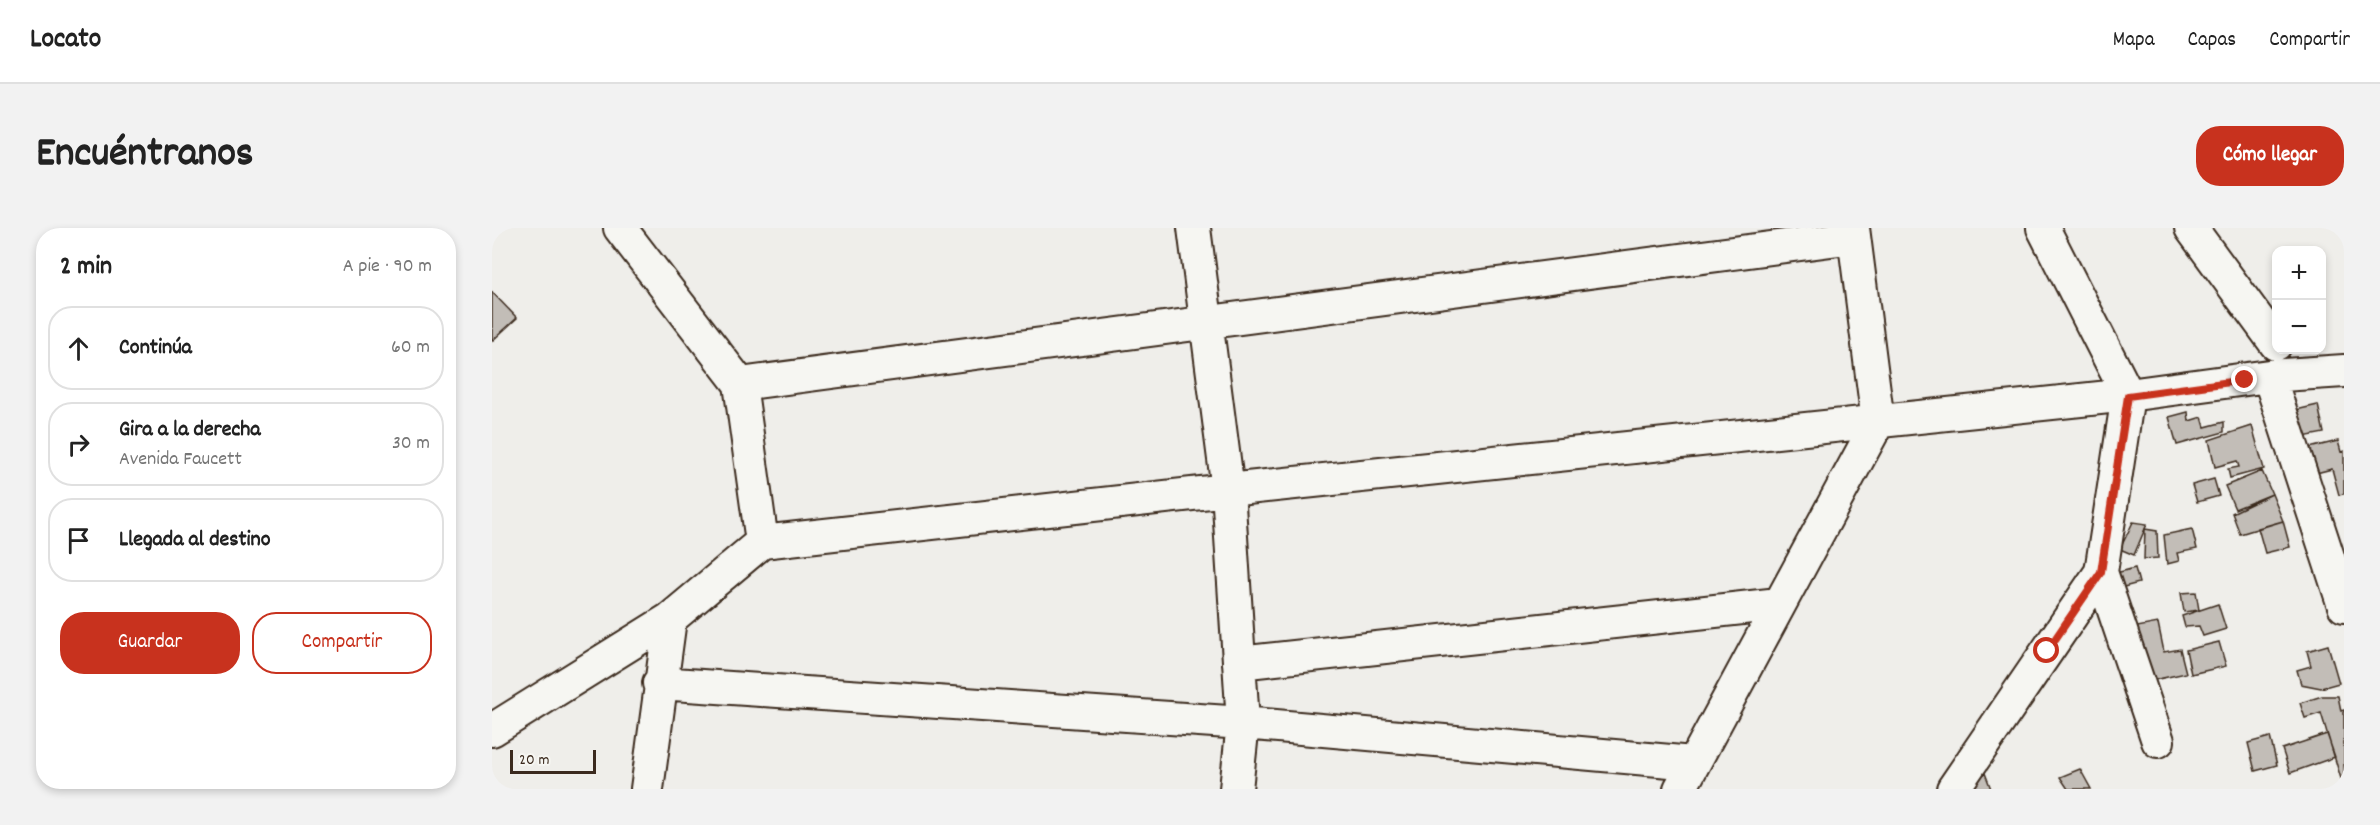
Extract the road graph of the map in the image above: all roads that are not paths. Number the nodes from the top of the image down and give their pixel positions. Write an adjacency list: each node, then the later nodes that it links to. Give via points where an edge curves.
1 (620, 228): 10 (street)
2 (1194, 228): 6 (street)
3 (2043, 228): 11 (street)
4 (2191, 228): 7 (street)
5 (1854, 232): 6 (street); 12 (street)
6 (1206, 322): 10 (street); 13 (street)
7 (2272, 337)
8 (2283, 367): 9 (street); 11 (street); 17 (street)
9 (2344, 370)
10 (740, 384): 14 (street)
11 (2128, 396): 12 (street); 15 (street)
12 (1878, 422): 13 (street); 16 (street)
13 (1228, 490): 14 (street); 19 (street)
14 (762, 542): 18 (street)
15 (2101, 572): 23 (street); 27 (street)
16 (1779, 604): 19 (street); 24 (street)
17 (2344, 606)
18 (670, 618): 20 (street); 22 (street)
19 (1239, 663): 21 (street)
20 (660, 683): 21 (street); 25 (street)
21 (1243, 723): 24 (street); 26 (street)
22 (492, 730)
23 (2158, 741)
24 (1687, 776)
25 (647, 789)
26 (1236, 789)
27 (1953, 789)

